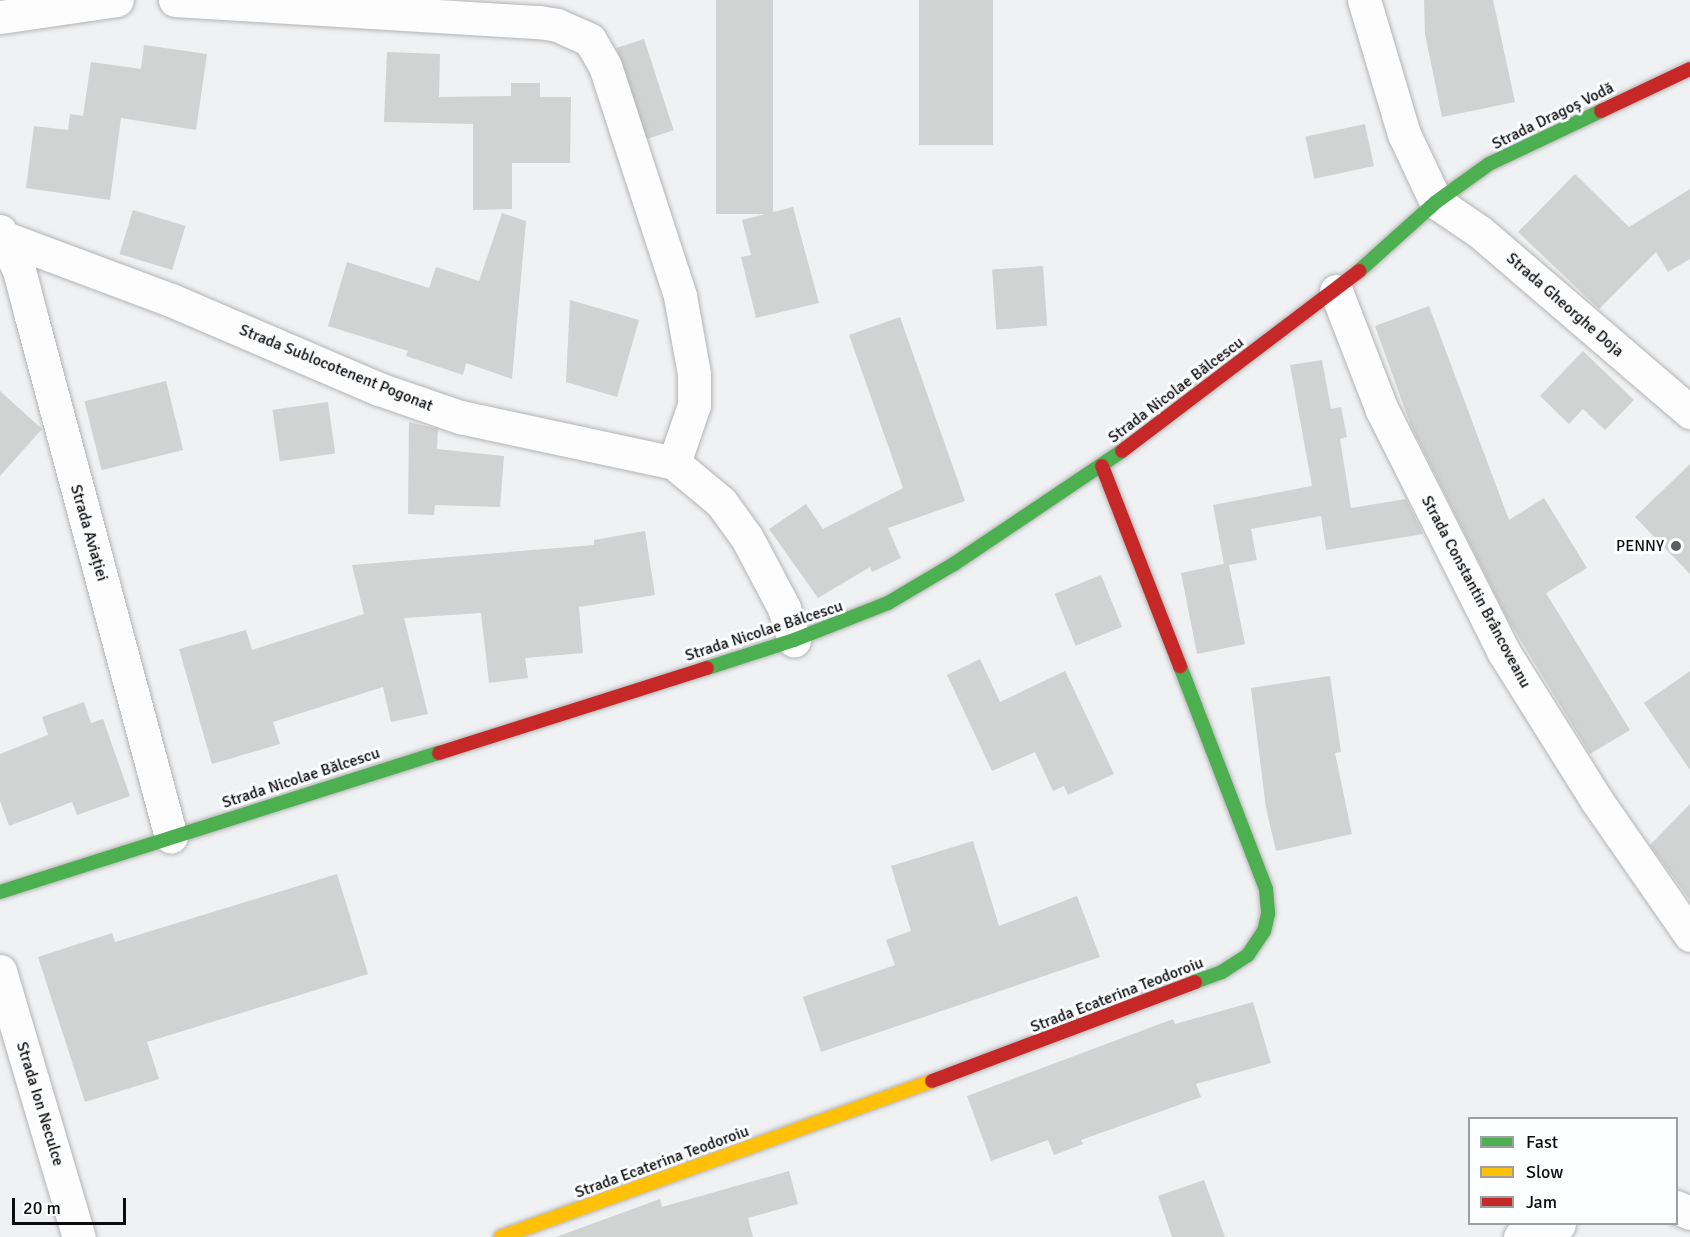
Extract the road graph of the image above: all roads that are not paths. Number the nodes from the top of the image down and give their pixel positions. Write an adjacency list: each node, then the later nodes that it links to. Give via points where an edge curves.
1 (117, 0): 5 (street)
2 (175, 0): 4 (street)
3 (1364, 0): 7 (street, via 1404,134)
4 (479, 8): 11 (street, via 557,24 599,50 680,296 694,374 694,405)
5 (0, 17)
6 (1690, 69): 7 (main road, Strada Dragoș Vodă, via 1489,165)
7 (1436, 202): 9 (main road, Strada Nicolae Bălcescu); 10 (street, Strada Gheorghe Doja, via 1480,232)
8 (3, 234): 11 (street, Strada Sublocotenent Pogonat, via 171,300 379,389 460,417); 14 (street, Strada Aviației, via 32,316)
9 (1336, 291): 12 (main road, Strada Nicolae Bălcescu); 16 (street, Strada Constantin Brâncoveanu, via 1382,410 1503,651 1597,801)
10 (1690, 412)
11 (674, 463): 13 (street, Strada Sublocotenent Pogonat, via 721,502 747,538 784,608)
12 (1102, 466): 13 (main road, Strada Nicolae Bălcescu, via 888,603); 20 (main road, Strada Ecaterina Teodoroiu, via 1266,889 1268,914 1264,931 1248,955 1222,972 1074,1030)
13 (794, 640): 14 (main road, Strada Nicolae Bălcescu)
14 (171, 837): 15 (main road, Strada Nicolae Bălcescu)
15 (0, 892)
16 (1690, 935)
17 (0, 971): 19 (street, Strada Ion Neculce)
18 (1556, 1225): 21 (street)
19 (79, 1237)
20 (501, 1237)
21 (1520, 1237)

